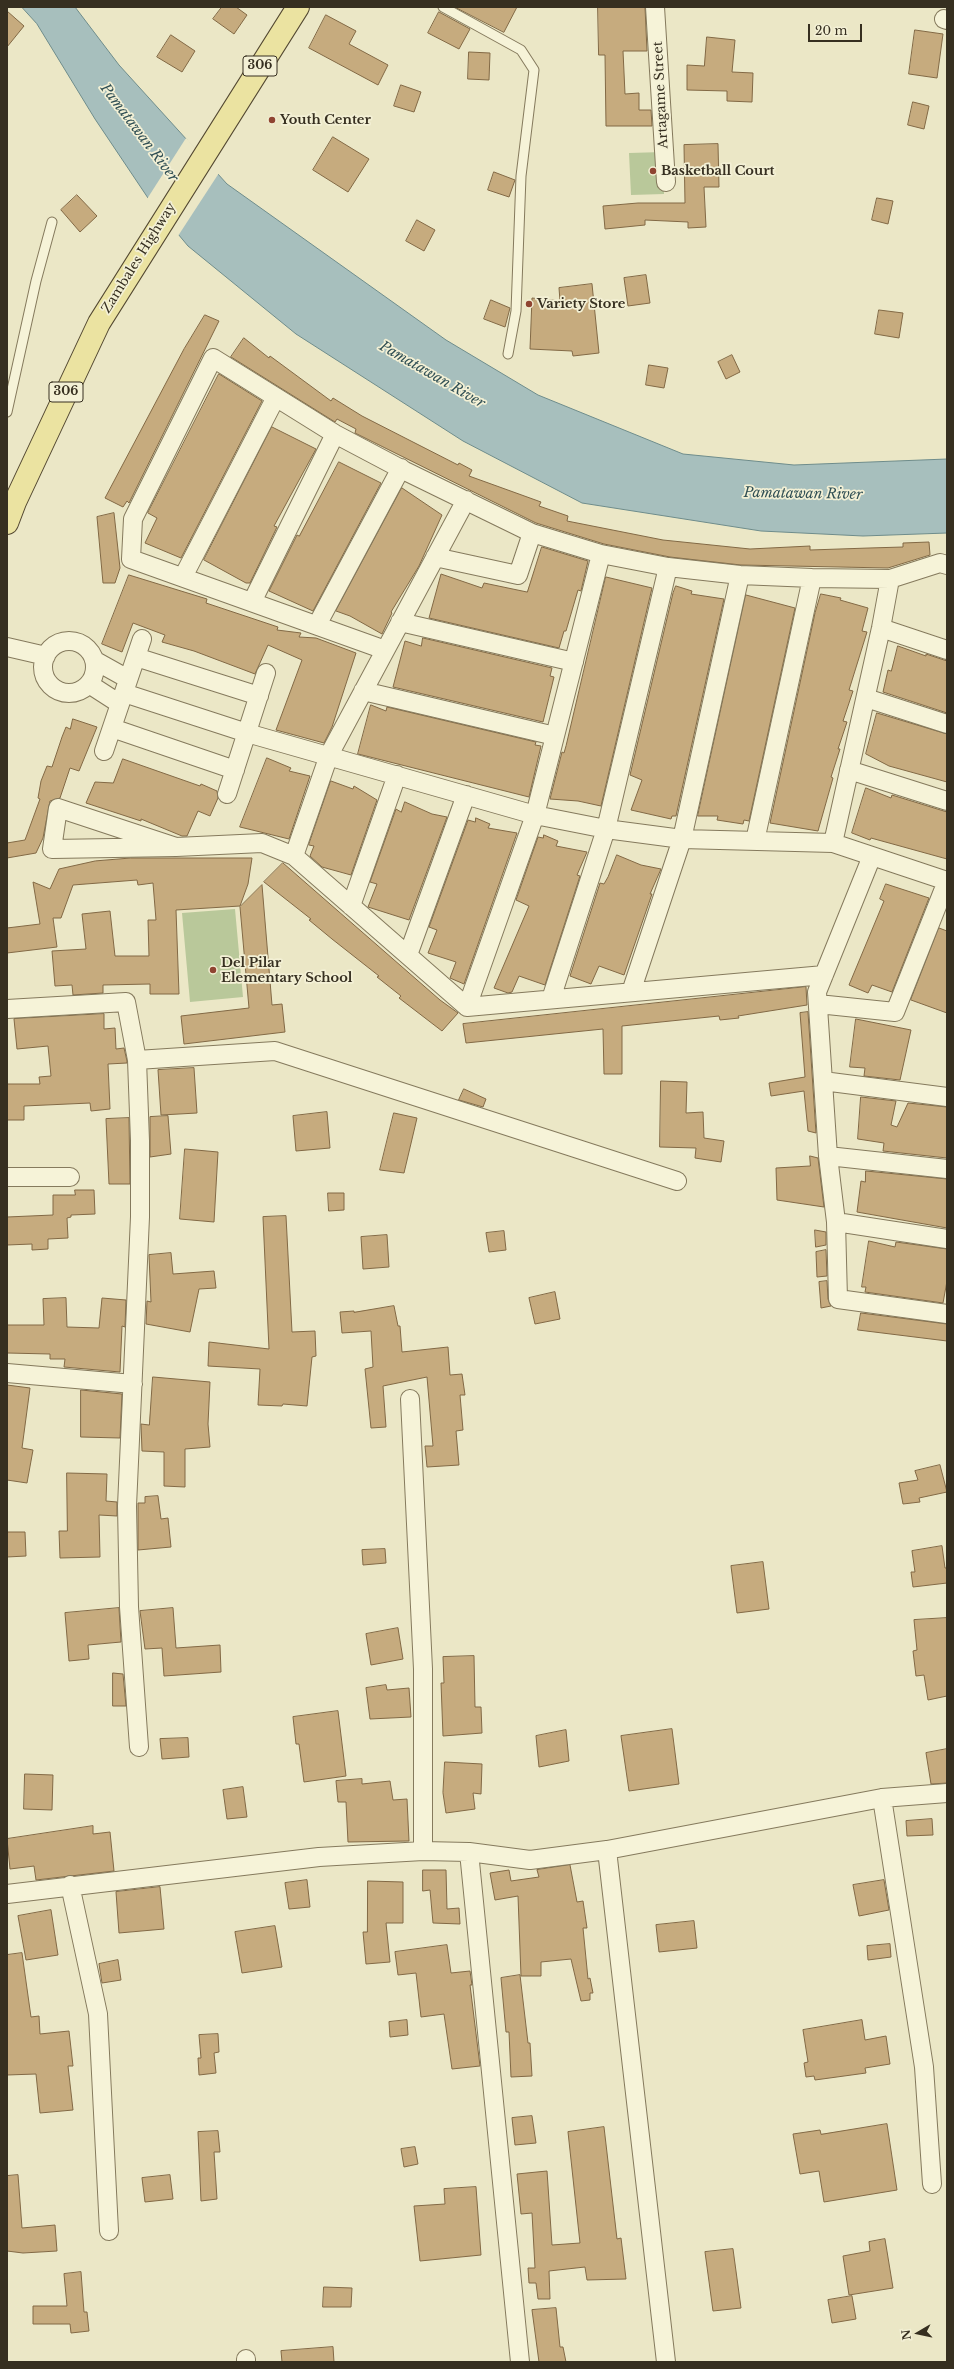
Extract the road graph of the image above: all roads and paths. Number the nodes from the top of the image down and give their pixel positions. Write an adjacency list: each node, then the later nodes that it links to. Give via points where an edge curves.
1 (298, 7): 11 (main road, Zambales Highway / 306, via 99,323)
2 (443, 7): 6 (lane, via 521,50 534,70 521,176 516,311)
3 (655, 7): 4 (street, Artagame Street)
4 (666, 182)
5 (52, 222): 8 (lane)
6 (508, 354)
7 (276, 398): 9 (street); 20 (street); 20 (street, via 213,358 133,519 131,559)
8 (7, 412)
9 (335, 434): 10 (street); 23 (street)
10 (400, 468): 12 (street); 25 (street)
11 (11, 500): 13 (main road, Zambales Highway / 306)
12 (466, 500): 14 (street); 16 (street)
13 (7, 523)
14 (532, 533): 15 (street); 16 (street, via 518,575)
15 (601, 554): 18 (street); 34 (street)
16 (435, 557): 24 (street)
17 (947, 566): 22 (street, via 940,563)
18 (668, 568): 19 (street); 54 (street)
19 (740, 575): 21 (street); 55 (street)
20 (183, 577): 23 (street)
21 (812, 578): 22 (street); 56 (street)
22 (890, 579): 26 (street)
23 (252, 602): 25 (street)
24 (400, 622): 29 (street); 34 (street)
25 (317, 625): 29 (street)
26 (881, 628): 30 (street); 40 (street)
27 (142, 639): 32 (street)
28 (7, 647): 31 (street)
29 (385, 650): 37 (street)
30 (947, 650)
31 (46, 656): 33 (street, via 55,646 63,642 72,642 88,649); 36 (street, via 45,676 54,688 69,694)
32 (136, 657): 38 (street); 39 (street)
33 (94, 660): 36 (street, via 94,673); 38 (street)
34 (574, 662): 44 (street)
35 (266, 673): 39 (street)
36 (88, 684): 38 (street)
37 (363, 691): 44 (street); 46 (street)
38 (124, 692): 42 (street); 43 (street)
39 (259, 696): 43 (street)
40 (866, 698): 41 (street); 48 (street)
41 (947, 724)
42 (112, 728): 45 (street); 47 (street)
43 (247, 733): 46 (street); 47 (street)
44 (555, 736): 53 (street)
45 (104, 751)
46 (329, 755): 49 (street); 59 (street)
47 (235, 770): 50 (street)
48 (849, 770): 52 (street); 57 (street)
49 (397, 775): 51 (street); 62 (street)
50 (227, 794)
51 (466, 795): 53 (street); 63 (street)
52 (947, 801)
53 (535, 815): 54 (street); 68 (street)
54 (606, 829): 55 (street); 66 (street)
55 (682, 838): 56 (street); 65 (street)
56 (755, 841): 57 (street)
57 (833, 843): 60 (street)
58 (176, 847): 58 (street, via 52,849 58,808 80,815); 59 (street, via 262,843)
59 (294, 856): 62 (street)
60 (872, 856): 61 (street); 64 (street)
61 (947, 881): 67 (street, via 895,1012)
62 (351, 906): 63 (street)
63 (408, 955): 68 (street)
64 (824, 975): 65 (street); 67 (street, via 818,992)
65 (631, 992): 66 (street)
66 (551, 999): 68 (street)
67 (818, 1004): 71 (street)
68 (467, 1007)
69 (7, 1009): 70 (street, via 126,1002)
70 (137, 1060): 77 (street, via 275,1051); 82 (street, via 140,1217)
71 (823, 1081): 72 (street); 73 (street)
72 (946, 1093)
73 (828, 1156): 74 (street); 78 (street)
74 (947, 1169)
75 (70, 1177): 76 (street)
76 (7, 1178)
77 (677, 1181)
78 (836, 1222): 79 (street); 80 (street, via 838,1299)
79 (947, 1239)
80 (947, 1314)
81 (7, 1372): 82 (street)
82 (133, 1384): 84 (street, via 127,1514 129,1607)
83 (410, 1399): 88 (street, via 423,1668)
84 (139, 1747)
85 (947, 1793): 86 (street)
86 (882, 1798): 87 (street); 92 (street, via 924,2067)
87 (607, 1850): 89 (street, via 530,1860); 95 (street)
88 (423, 1851): 89 (street); 90 (street, via 319,1857)
89 (469, 1852): 94 (street)
90 (70, 1886): 91 (street); 93 (street, via 98,2014)
91 (7, 1894)
92 (932, 2184)
93 (109, 2231)
94 (520, 2362)
95 (666, 2362)

